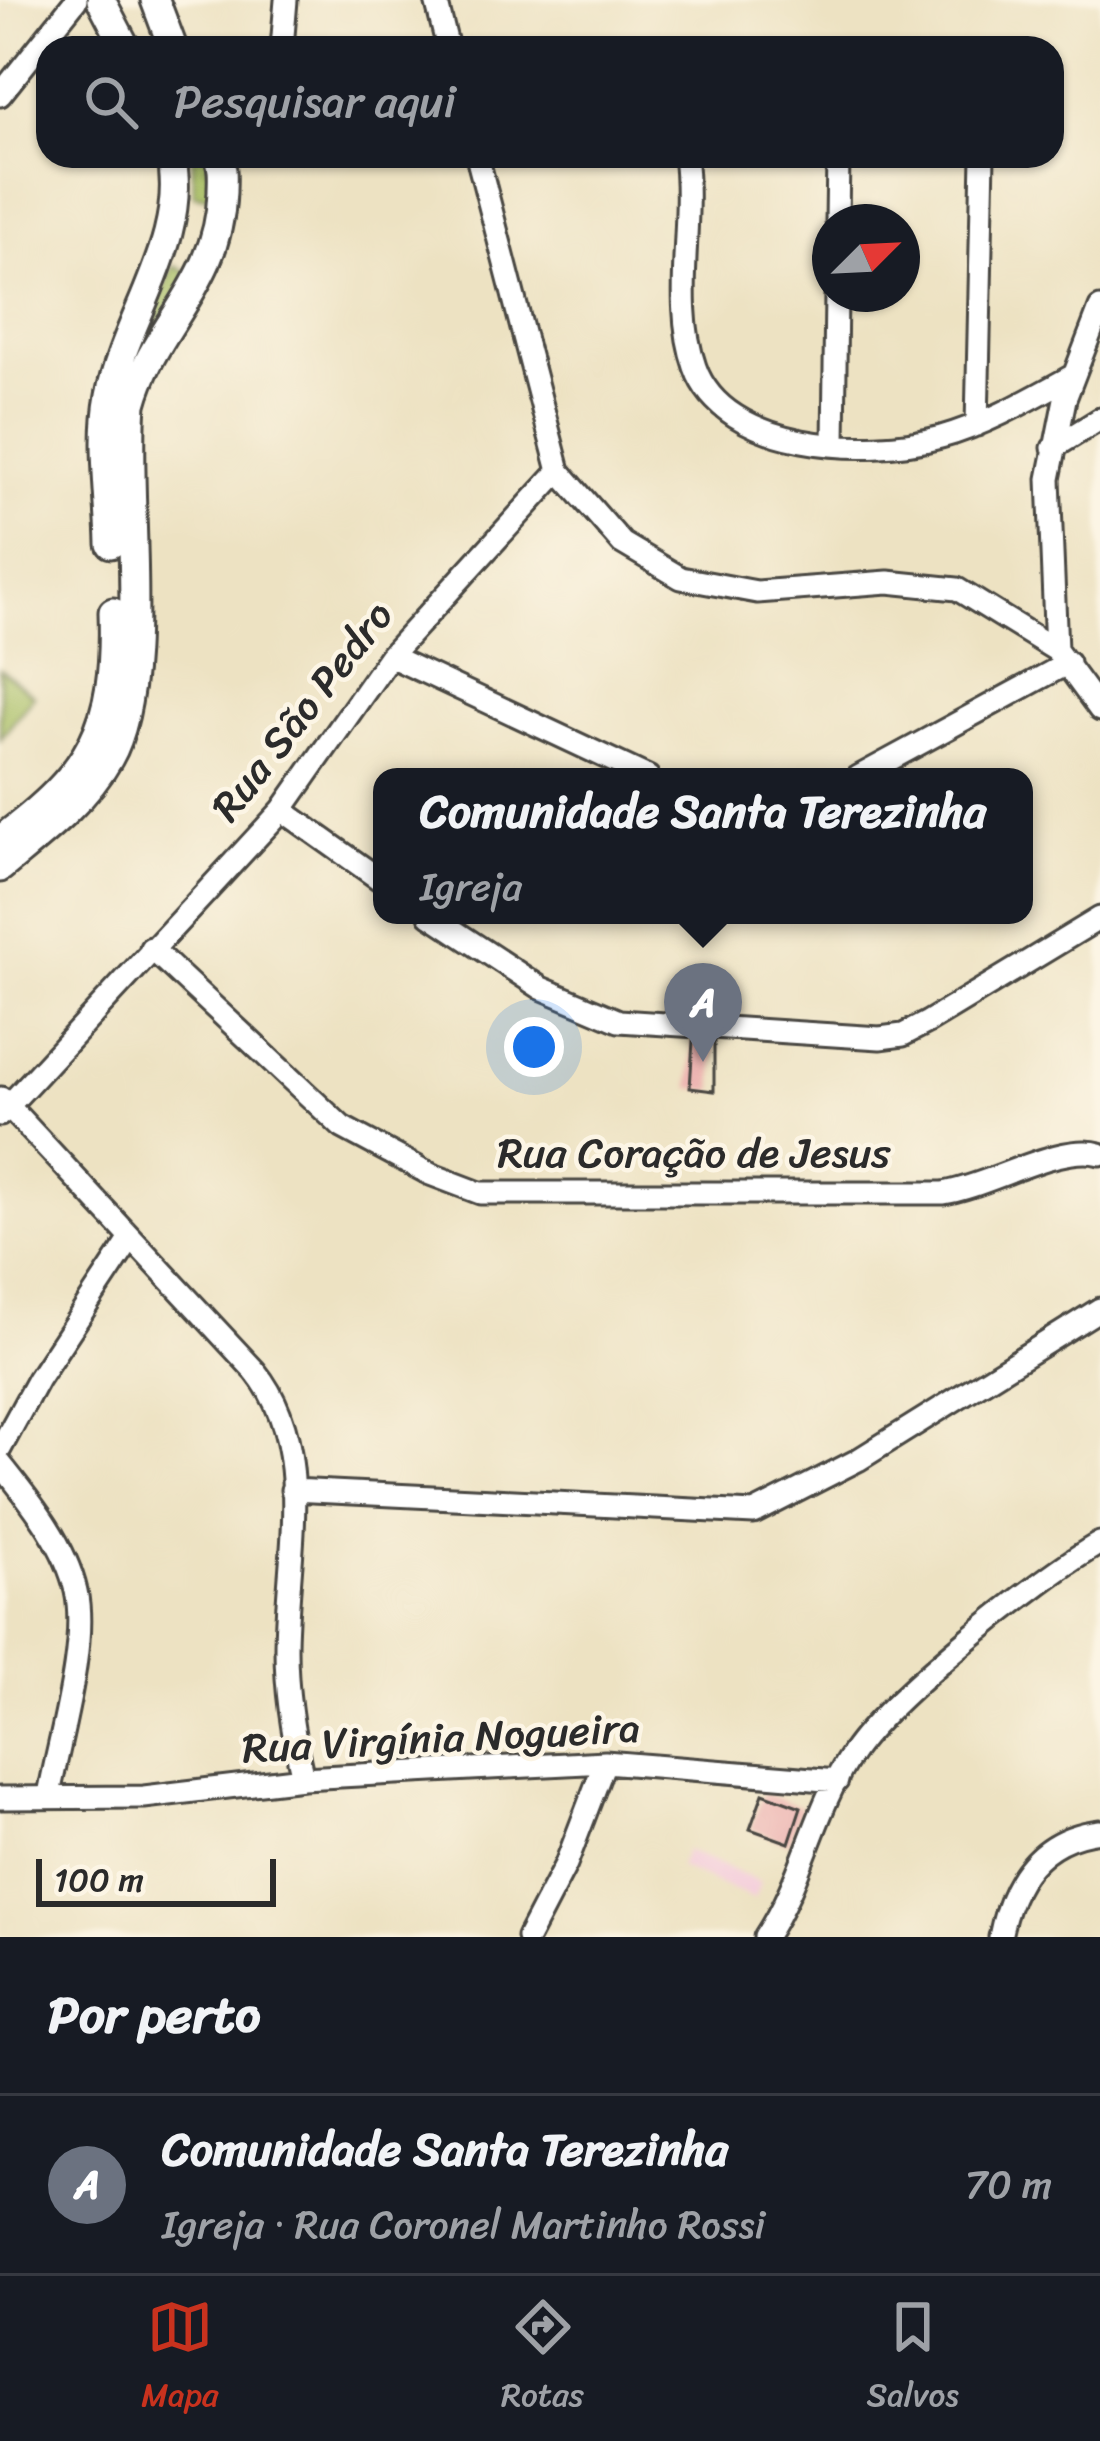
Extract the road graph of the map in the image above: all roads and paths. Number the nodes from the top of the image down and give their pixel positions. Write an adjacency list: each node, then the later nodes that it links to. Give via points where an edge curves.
1 (76, 0): 6 (street)
2 (101, 0): 7 (main road)
3 (155, 0): 8 (main road)
4 (286, 0): 9 (street)
5 (436, 0): 10 (street)
6 (47, 36)
7 (120, 36)
8 (168, 36)
9 (283, 36)
10 (445, 36)
11 (36, 50): 12 (street)
12 (0, 95)
13 (171, 168): 20 (main road)
14 (225, 168): 21 (main road)
15 (480, 168): 31 (street)
16 (685, 168): 29 (street, via 686,325 704,386 722,410 761,434)
17 (838, 168): 19 (street)
18 (983, 168): 28 (street)
19 (837, 204)
20 (172, 205): 21 (main road); 22 (main road)
21 (221, 215): 23 (main road)
22 (164, 244): 23 (main road); 38 (main road, via 109,400 114,622 105,720 70,782)
23 (207, 259): 39 (main road, via 132,404 131,662 119,738 86,793)
24 (1100, 308): 26 (street)
25 (836, 312): 29 (street)
26 (1074, 374): 28 (street); 30 (street)
27 (1100, 419): 30 (street)
28 (977, 425): 29 (street, via 937,439)
29 (834, 442)
30 (1053, 448): 33 (street)
31 (559, 470): 32 (street, Rua São Pedro); 33 (street, via 622,543 681,578 758,592 888,582 957,589)
32 (390, 656): 35 (street); 37 (street, Rua São Pedro)
33 (1062, 656): 34 (street); 36 (street)
34 (1100, 710)
35 (629, 768)
36 (872, 768)
37 (282, 810): 40 (street); 43 (street, Rua São Pedro)
38 (0, 840)
39 (0, 868)
40 (373, 875)
41 (1100, 918): 42 (street, via 928,1022 880,1038 619,1021 541,988)
42 (444, 924)
43 (151, 948): 44 (street, Rua São Pedro); 45 (street, Rua Coração de Jesus, via 342,1127 480,1192 943,1193 1060,1156)
44 (2, 1106): 46 (street)
45 (1100, 1154)
46 (130, 1240): 48 (street); 50 (street, via 271,1390 289,1433)
47 (1100, 1309): 50 (street, via 859,1460 754,1513)
48 (0, 1449)
49 (0, 1463): 55 (street, via 53,1538 77,1596)
50 (292, 1490): 53 (street, via 286,1667)
51 (1100, 1543): 54 (street, via 926,1679 872,1729)
52 (604, 1762): 53 (street, Rua Virgínia Nogueira); 54 (street, Rua Virgínia Nogueira); 58 (street)
53 (303, 1778): 55 (street, Rua Virgínia Nogueira, via 144,1797)
54 (837, 1781): 59 (street)
55 (50, 1796): 56 (street, Rua Virgínia Nogueira)
56 (0, 1798)
57 (1100, 1831): 60 (street, via 1038,1856 1014,1888)
58 (528, 1937)
59 (765, 1937)
60 (1000, 1937)

